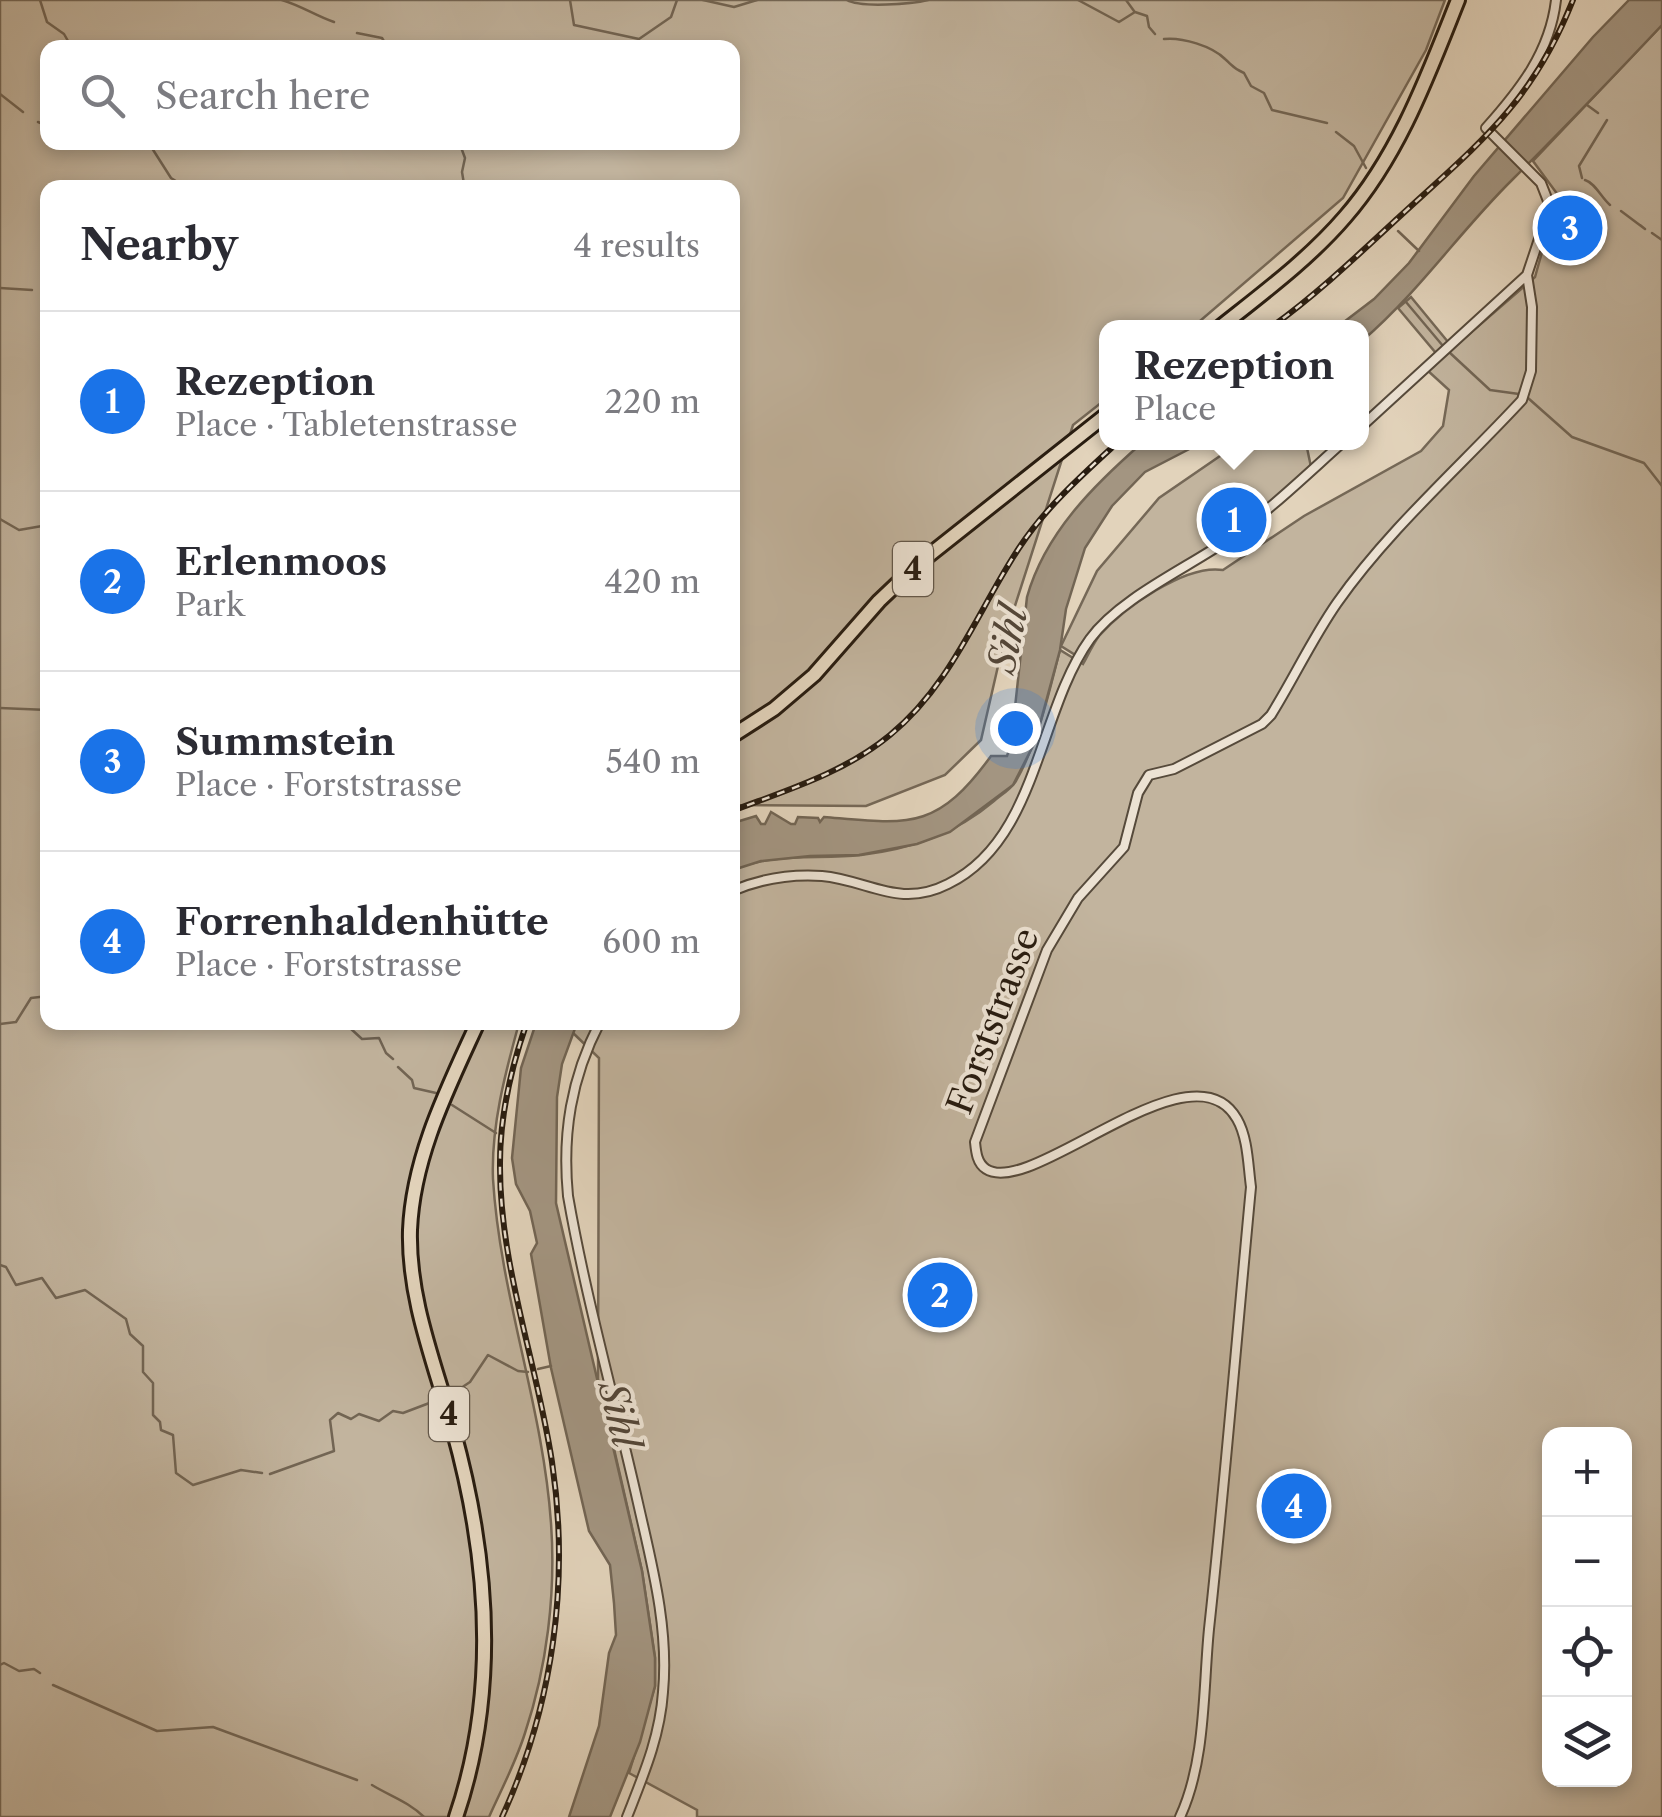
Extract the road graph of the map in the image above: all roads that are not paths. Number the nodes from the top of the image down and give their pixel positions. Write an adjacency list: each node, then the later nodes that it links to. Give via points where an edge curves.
1 (1458, 0): 4 (main road, via 1403,129 1366,191 1312,252)
2 (1556, 0): 3 (street, Forststrasse, via 1531,72 1486,128 1548,196)
3 (1527, 274): 5 (street); 14 (street, Forststrasse, via 1531,371 1522,400 1339,600 1272,716 1174,769 1149,775 1124,848 1078,898 1047,950 974,1142 986,1170 1002,1174 1185,1096 1209,1096 1228,1108 1244,1139 1251,1187 1212,1607 1195,1769)
4 (1229, 320)
5 (1369, 420)
6 (1099, 422): 8 (main road, 4, via 918,564 814,675)
7 (1334, 450): 9 (street, via 1252,522 1114,615 1091,638 1004,832 972,869 927,892 901,894 822,876)
8 (740, 731)
9 (740, 888)
10 (475, 1030): 12 (main road, 4, via 426,1148 410,1230 417,1303 464,1468 482,1584 480,1710)
11 (597, 1030): 13 (street, via 569,1110 567,1182 644,1528 664,1653 656,1736)
12 (456, 1817)
13 (627, 1817)
14 (1180, 1817)

